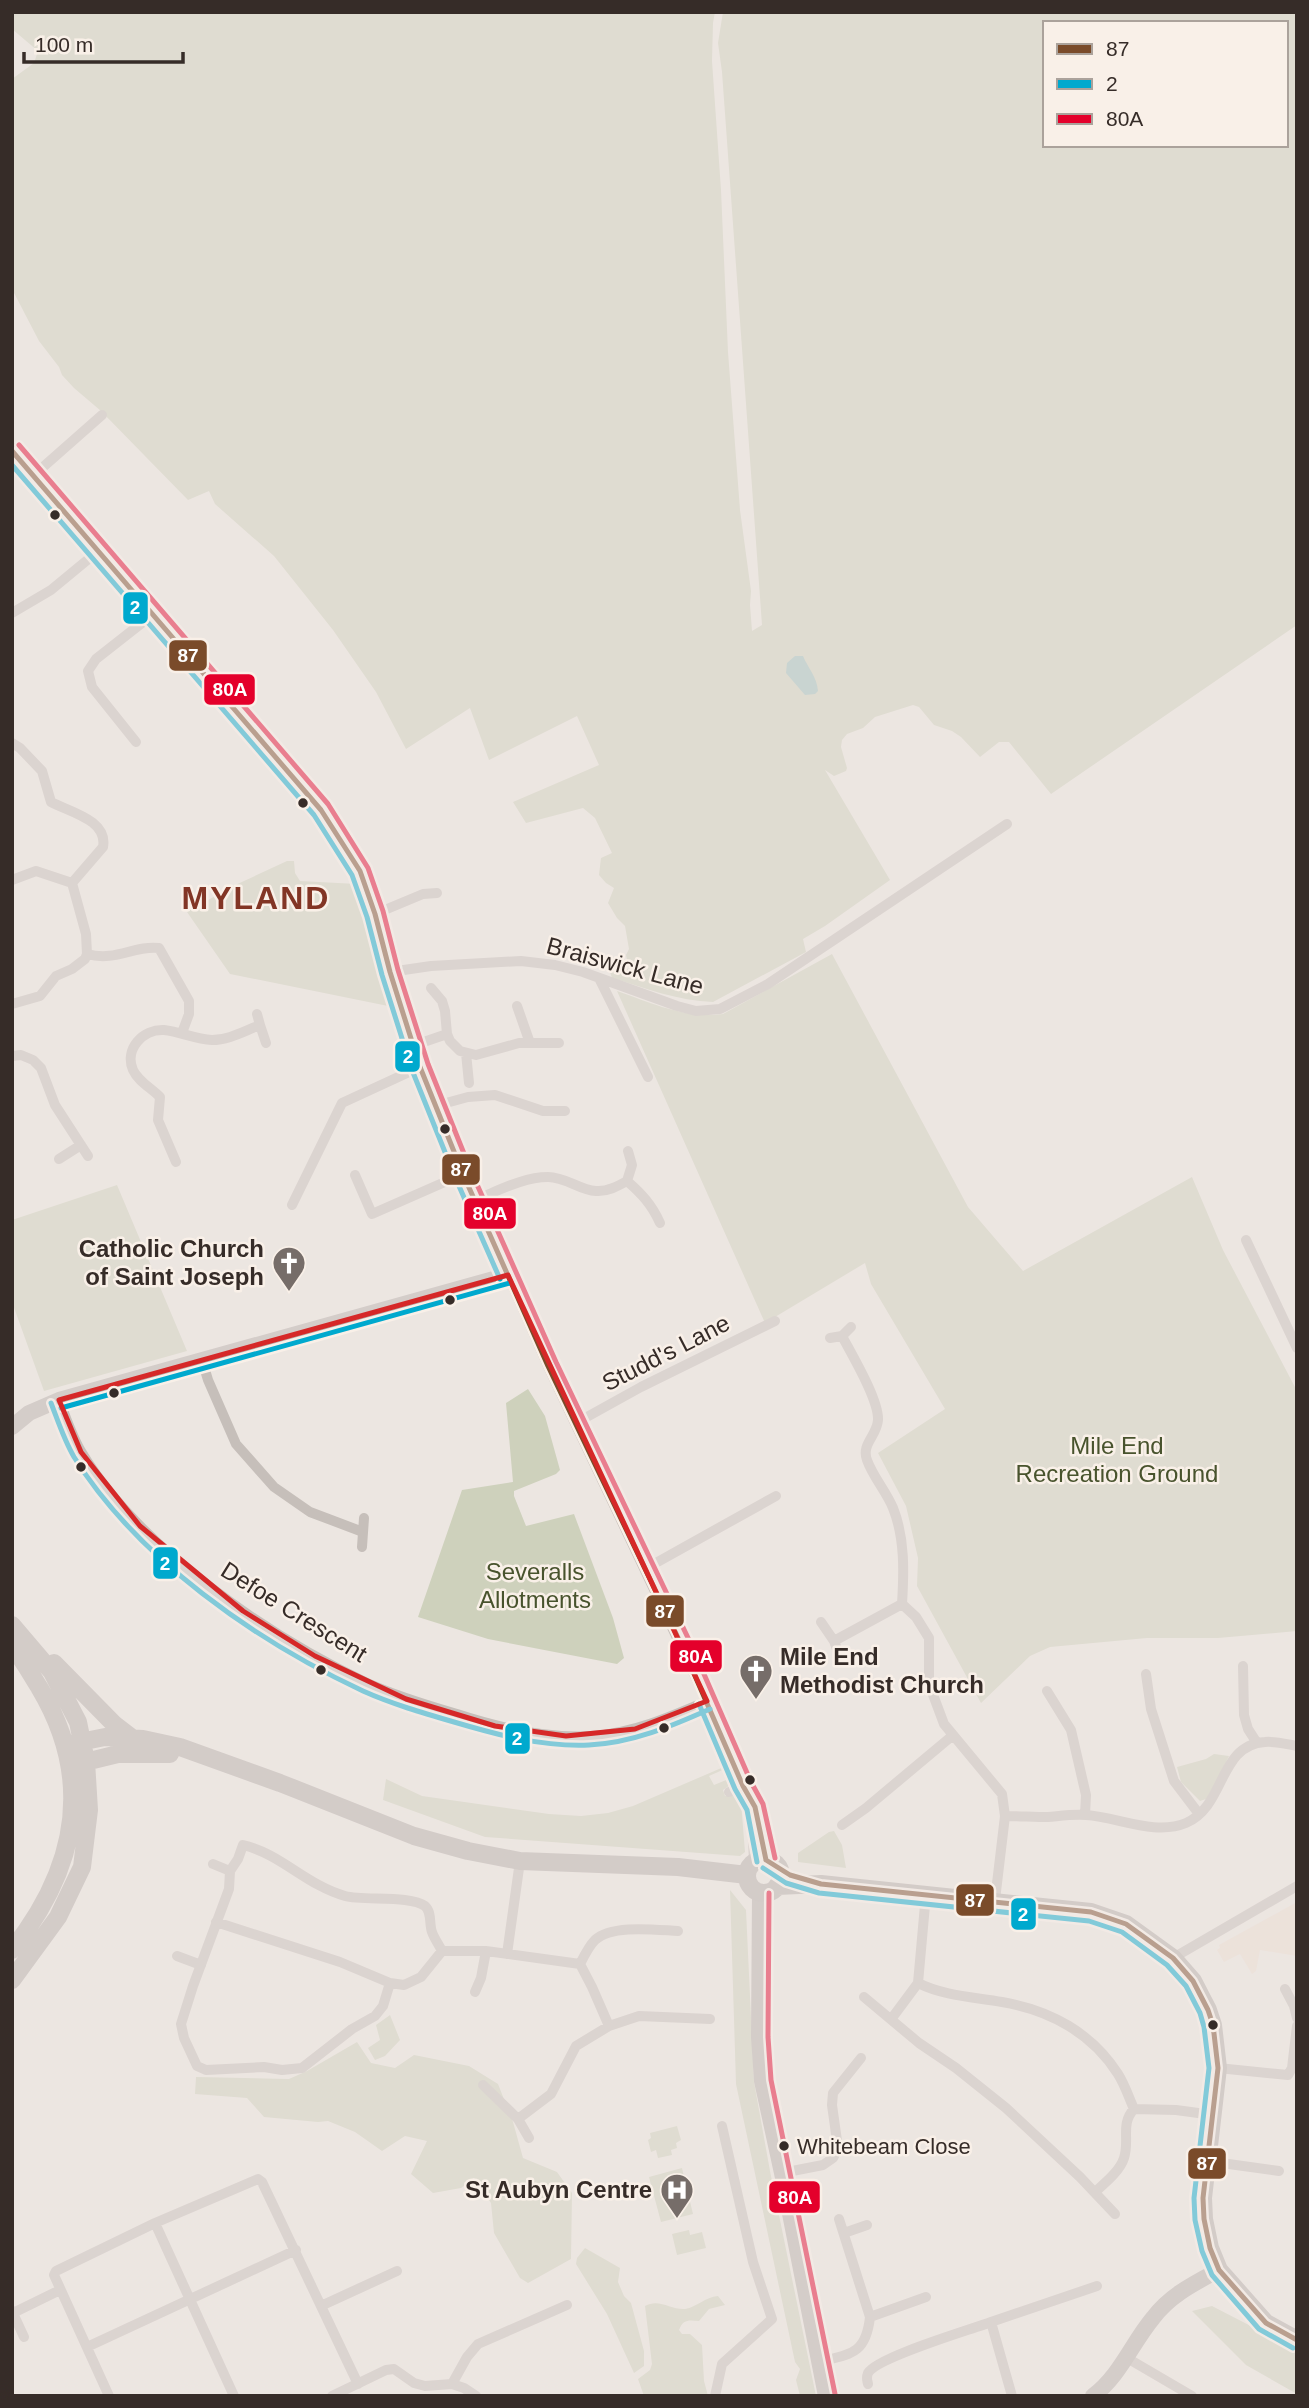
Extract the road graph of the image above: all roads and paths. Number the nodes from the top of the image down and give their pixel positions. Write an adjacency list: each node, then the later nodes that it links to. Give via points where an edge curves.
1 (102, 415): 3 (street)
2 (12, 451): 3 (street)
3 (34, 475): 4 (street)
4 (97, 552): 5 (street, via 51,590); 6 (street)
5 (12, 613)
6 (152, 615): 7 (street, via 96,659 88,671 92,687); 13 (street, via 321,810 360,871)
7 (136, 742)
8 (12, 743): 11 (street, via 42,771 51,802 92,821 105,839)
9 (1007, 824): 16 (street, Braiswick Lane, via 768,984 720,1009 696,1011)
10 (12, 880): 11 (street, via 36,871)
11 (72, 883): 14 (street)
12 (437, 892): 13 (street)
13 (375, 914): 15 (street)
14 (87, 954): 18 (street, via 72,969 56,976 40,996); 20 (street, via 101,958 159,948 188,1001)
15 (390, 972): 16 (street, Braiswick Lane, via 521,961); 25 (street)
16 (599, 978): 29 (street)
17 (431, 988): 21 (street, via 442,1001)
18 (12, 1004)
19 (517, 1006): 23 (street)
20 (182, 1033): 22 (street, via 194,1038 228,1038 258,1020); 37 (street, via 152,1031 135,1044 131,1055 132,1069 160,1097 158,1120)
21 (447, 1034): 25 (street); 26 (street)
22 (266, 1043)
23 (530, 1043): 24 (street); 26 (street, via 476,1055)
24 (559, 1043)
25 (415, 1045): 28 (street)
26 (466, 1053): 30 (street)
27 (12, 1056): 33 (street, via 21,1055 41,1068 55,1105)
28 (420, 1067): 31 (street); 42 (street, via 342,1103)
29 (648, 1077)
30 (469, 1083)
31 (435, 1106): 32 (street, via 495,1095 543,1111); 38 (street)
32 (565, 1111)
33 (81, 1145): 35 (street); 36 (street)
34 (628, 1151): 40 (street, via 632,1165)
35 (88, 1156)
36 (59, 1159)
37 (176, 1162)
38 (463, 1174): 41 (street); 43 (street)
39 (355, 1175): 43 (street)
40 (627, 1181): 41 (street, via 596,1191 564,1178 528,1179); 44 (street, via 644,1195)
41 (475, 1200): 47 (street)
42 (292, 1205)
43 (372, 1214): 45 (street)
44 (660, 1223)
45 (377, 1226)
46 (1246, 1240): 50 (street)
47 (508, 1275): 51 (street); 53 (street)
48 (775, 1321): 53 (street, Studd's Lane)
49 (851, 1327): 60 (street, via 836,1337 862,1374 876,1410 878,1422 865,1449 894,1509 904,1556)
50 (1296, 1343)
51 (202, 1360): 52 (street); 57 (street, via 236,1444 274,1487 310,1512)
52 (59, 1400): 54 (street, via 29,1413); 70 (street, Defoe Crescent, via 81,1452 139,1526 243,1611 369,1684 495,1726 566,1736 635,1729)
53 (576, 1423): 59 (street)
54 (12, 1427)
55 (776, 1496): 59 (street)
56 (364, 1518): 57 (street)
57 (363, 1532): 58 (street)
58 (362, 1547)
59 (645, 1569): 70 (street)
60 (902, 1604): 63 (street); 71 (street, via 929,1638 929,1684)
61 (821, 1622): 63 (street)
62 (12, 1625): 64 (main road)
63 (834, 1641): 66 (street)
64 (32, 1646): 72 (main road); 73 (main road, via 52,1672 78,1722)
65 (12, 1647): 73 (main road)
66 (841, 1660)
67 (1243, 1666): 74 (street, via 1244,1715)
68 (1146, 1674): 80 (street, via 1174,1781)
69 (1047, 1691): 81 (street, via 1071,1730 1086,1795)
70 (707, 1701): 78 (street)
71 (952, 1736): 82 (street, via 1002,1794); 83 (street)
72 (132, 1738): 73 (main road); 76 (main road)
73 (74, 1743): 77 (main road)
74 (1257, 1743): 75 (street); 80 (street, via 1232,1758 1213,1801)
75 (1297, 1745)
76 (214, 1758): 77 (main road, via 126,1753); 84 (main road, via 414,1836)
77 (78, 1763): 93 (main road, via 64,1858 38,1913); 101 (main road, via 89,1810 82,1867 58,1917)
78 (744, 1788): 79 (street); 87 (street, via 755,1807)
79 (729, 1792)
80 (1199, 1814): 81 (street, via 1167,1828)
81 (1085, 1815): 82 (street)
82 (1005, 1816): 90 (street)
83 (842, 1825)
84 (520, 1861): 87 (main road); 96 (street)
85 (214, 1864): 86 (street)
86 (230, 1871): 91 (street, via 229,1889); 94 (street, via 243,1845 262,1849 326,1890 348,1897 423,1904 429,1909 432,1932)
87 (764, 1874): 89 (main road); 122 (street, via 759,2037 762,2081)
88 (1297, 1886): 98 (street)
89 (926, 1894): 90 (main road); 103 (street)
90 (995, 1900): 98 (main road, via 1091,1912 1126,1924)
91 (216, 1922): 100 (street); 102 (street)
92 (678, 1931): 99 (street, via 614,1932 597,1938)
93 (12, 1950)
94 (442, 1951): 95 (street); 102 (street, via 421,1977 404,1985)
95 (486, 1951): 96 (street); 105 (street)
96 (508, 1954): 99 (street)
97 (177, 1956): 100 (street)
98 (1173, 1958): 113 (main road, via 1208,2010)
99 (580, 1964): 110 (street)
100 (201, 1965): 102 (street, via 181,2024 197,2066 206,2070 302,2068 375,2016)
101 (12, 1980)
102 (390, 1983)
103 (918, 1983): 107 (street); 115 (street, via 935,1992 1025,2007 1078,2031 1105,2056)
104 (1285, 1989): 108 (street)
105 (475, 1992)
106 (864, 1997): 107 (street)
107 (892, 2018): 123 (street, via 1005,2107)
108 (1297, 2018)
109 (710, 2019): 110 (street, via 681,2022 639,2016)
110 (609, 2026): 117 (street, via 576,2046 551,2094)
111 (1297, 2026): 113 (street, via 1288,2074)
112 (861, 2058): 122 (street, via 833,2093 838,2148 833,2158 823,2165)
113 (1218, 2068): 116 (main road)
114 (483, 2085): 117 (street)
115 (1134, 2109): 116 (street); 123 (street, via 1125,2123 1124,2160)
116 (1213, 2115): 120 (main road)
117 (518, 2119): 119 (street)
118 (722, 2126): 153 (street, via 753,2262 772,2319 722,2364)
119 (529, 2138)
120 (1207, 2161): 121 (street); 130 (main road, via 1204,2219)
121 (1279, 2171)
122 (782, 2173): 145 (street)
123 (1095, 2192): 124 (street)
124 (1115, 2214)
125 (839, 2219): 128 (street)
126 (155, 2223): 129 (street, via 258,2179); 133 (street, via 56,2270); 135 (street)
127 (867, 2225): 128 (street)
128 (844, 2233): 139 (street)
129 (296, 2250): 135 (street); 136 (street)
130 (1219, 2270): 142 (main road, via 1266,2323); 144 (street, via 1170,2300)
131 (397, 2271): 136 (street)
132 (1097, 2286): 140 (street)
133 (61, 2290): 138 (street); 143 (street)
134 (926, 2297): 139 (street)
135 (191, 2300): 143 (street); 150 (street)
136 (323, 2305): 146 (street)
137 (567, 2305): 147 (street, via 478,2344)
138 (13, 2312): 141 (street)
139 (870, 2317): 145 (street, via 860,2347)
140 (991, 2322): 148 (street, via 888,2358 870,2371); 155 (street)
141 (24, 2337)
142 (1297, 2340)
143 (88, 2347): 149 (street)
144 (1127, 2358): 156 (street); 157 (street)
145 (820, 2362): 154 (street)
146 (358, 2384): 147 (street, via 394,2370 425,2386); 151 (street)
147 (452, 2384): 152 (street)
148 (868, 2384)
149 (109, 2396)
150 (234, 2396)
151 (332, 2396)
152 (476, 2396)
153 (715, 2396)
154 (826, 2396)
155 (1012, 2396)
156 (1093, 2396)
157 (1192, 2396)

